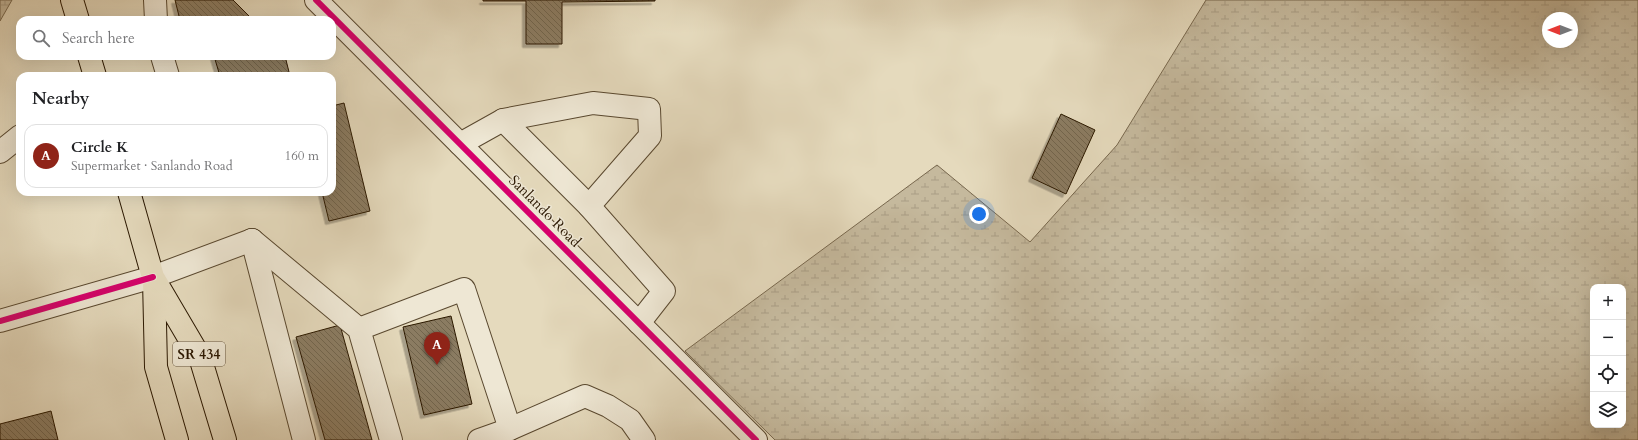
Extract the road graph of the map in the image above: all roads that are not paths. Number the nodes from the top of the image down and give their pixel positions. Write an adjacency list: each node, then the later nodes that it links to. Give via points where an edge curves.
1 (72, 0): 4 (main road)
2 (155, 0): 5 (street)
3 (316, 0): 6 (street, Sanlando Road)
4 (77, 16)
5 (156, 16)
6 (332, 16)
7 (336, 20): 12 (street, Sanlando Road)
8 (163, 60): 9 (street)
9 (167, 72)
10 (503, 120): 12 (street); 15 (street); 15 (street, via 593,104 649,109 650,136)
11 (16, 139): 13 (street)
12 (460, 144): 19 (street, Sanlando Road)
13 (0, 152)
14 (129, 196): 17 (main road, SR 434)
15 (589, 206): 19 (street, via 664,291)
16 (252, 240): 17 (street); 20 (street); 24 (street)
17 (153, 277): 18 (street); 22 (main road, SR 434, via 156,367); 23 (main road, SR 434, via 200,357)
18 (0, 320)
19 (639, 323): 28 (street, Sanlando Road)
20 (360, 329): 21 (street, via 464,289); 25 (street)
21 (510, 429): 26 (street); 27 (street, via 585,396 630,420)
22 (177, 440)
23 (225, 440)
24 (304, 440)
25 (391, 440)
26 (479, 440)
27 (644, 440)
28 (756, 440)

